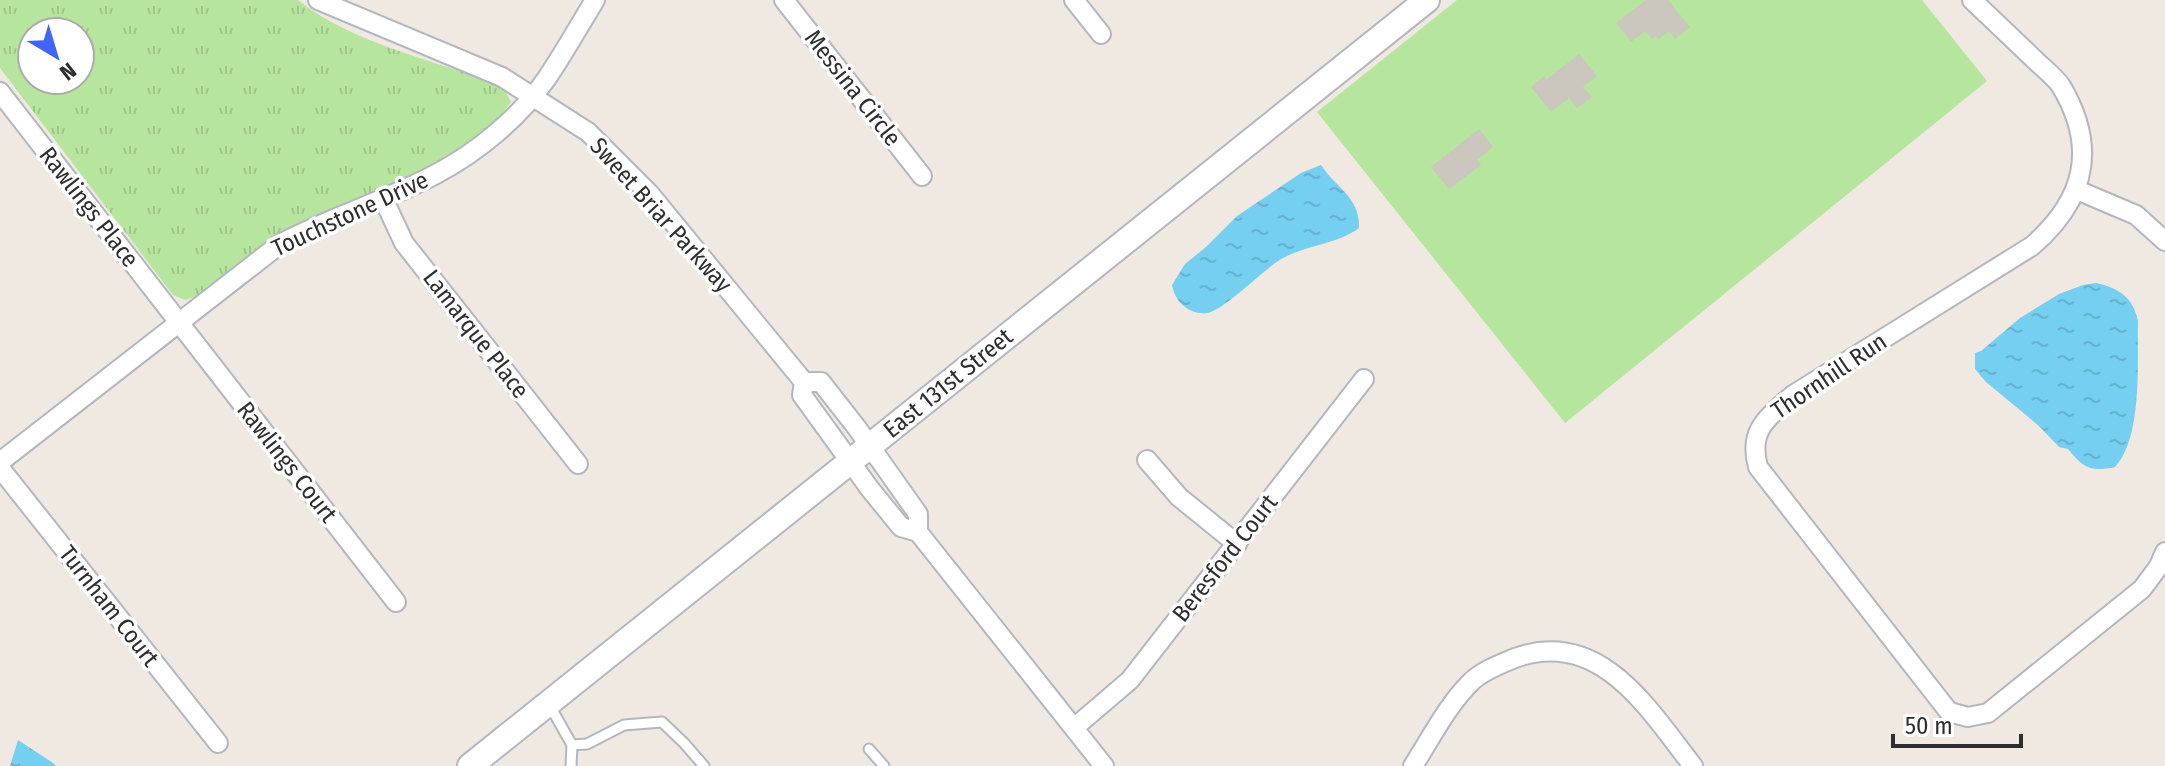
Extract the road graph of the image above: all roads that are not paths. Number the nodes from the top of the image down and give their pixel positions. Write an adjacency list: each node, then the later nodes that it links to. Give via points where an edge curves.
1 (318, 0): 9 (street, Sweet Briar Parkway)
2 (595, 0): 9 (street, Touchstone Drive)
3 (784, 0): 10 (street, Messina Circle)
4 (1074, 0): 7 (street)
5 (1427, 0): 16 (street, East 131st Street)
6 (1972, 0): 11 (street, via 2060,84 2080,130)
7 (1101, 34)
8 (0, 92): 14 (street, Rawlings Place)
9 (533, 95): 12 (street, Touchstone Drive, via 470,153); 16 (street, Sweet Briar Parkway, via 588,132 649,193 804,382 802,395)
10 (922, 176)
11 (2077, 190): 13 (street, via 2136,215); 21 (street, Thornhill Run, via 2051,230 2032,246 1793,395 1763,422 1753,449 1758,467 1949,712 1968,717 1988,713 2142,589)
12 (383, 198): 14 (street, Touchstone Drive, via 280,244); 18 (street, Lamarque Place, via 404,243)
13 (2165, 241)
14 (179, 322): 19 (street, Touchstone Drive); 22 (street, Rawlings Court)
15 (1364, 379): 20 (street, Beresford Court)
16 (860, 454): 23 (street, East 131st Street); 24 (street, Sweet Briar Parkway, via 901,527 918,532)
17 (1147, 460): 20 (street, via 1179,497)
18 (578, 464)
19 (0, 465): 25 (street, Turnham Court)
20 (1237, 544): 24 (street, Beresford Court, via 1130,680)
21 (2165, 552)
22 (396, 602)
23 (549, 703): 26 (lane); 28 (street, East 131st Street)
24 (1075, 727): 32 (street, Sweet Briar Parkway)
25 (218, 743)
26 (572, 745): 29 (lane); 30 (lane, via 587,744 624,725 662,722)
27 (869, 749): 31 (lane)
28 (470, 766)
29 (571, 766)
30 (704, 766)
31 (884, 766)
32 (1104, 766)
33 (1413, 766): 34 (street, via 1474,679 1499,664 1546,651 1573,654 1607,668 1631,687)
34 (1693, 766)

